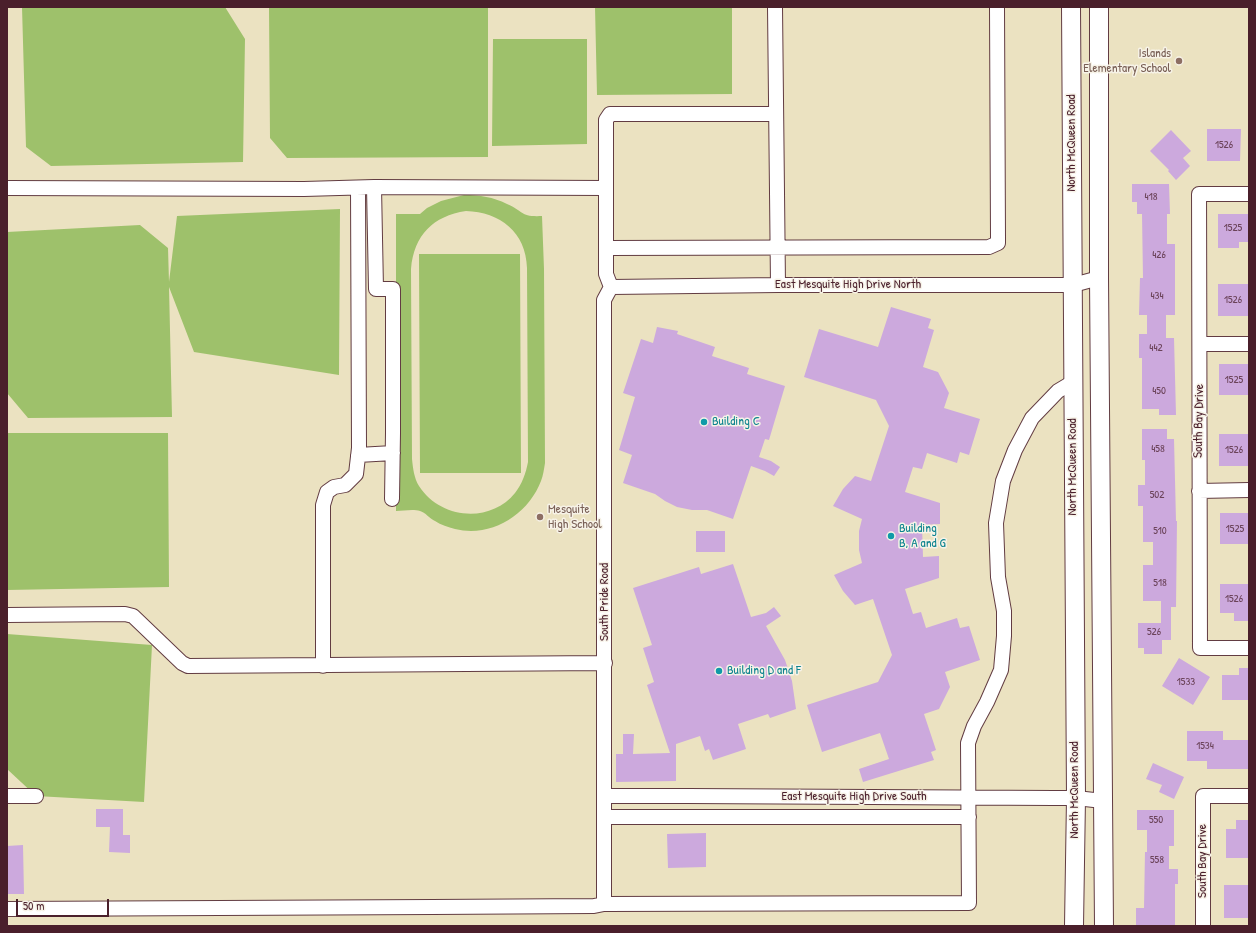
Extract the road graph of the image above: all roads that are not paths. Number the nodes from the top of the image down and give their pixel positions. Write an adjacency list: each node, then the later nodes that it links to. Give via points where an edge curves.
1 (775, 7): 5 (street)
2 (997, 7): 12 (street, via 998,243 989,247)
3 (1071, 7): 15 (main road, North McQueen Road)
4 (1099, 7): 13 (main road)
5 (775, 114): 9 (street, via 610,114 606,120); 12 (street)
6 (7, 188): 7 (street)
7 (358, 188): 8 (street); 21 (street)
8 (374, 188): 9 (street); 20 (street, via 376,289 393,289)
9 (606, 188): 11 (street)
10 (1249, 194): 17 (street, South Bay Drive, via 1199,194)
11 (606, 248): 12 (street); 16 (street, via 606,274)
12 (777, 248): 14 (street)
13 (1099, 278): 15 (street, East Mesquite High Drive North); 35 (main road)
14 (778, 285): 15 (street, East Mesquite High Drive North); 16 (street, East Mesquite High Drive North)
15 (1073, 285): 19 (main road, North McQueen Road)
16 (611, 287): 27 (street, South Pride Road, via 604,300)
17 (1200, 344): 18 (street); 23 (street, South Bay Drive)
18 (1249, 344)
19 (1073, 382): 33 (street, via 1058,391 1032,418 1015,450 1003,482 996,523 998,577 1004,611 1001,670 968,743); 34 (main road, North McQueen Road)
20 (393, 452): 21 (street); 24 (street)
21 (358, 455): 28 (street, via 356,474 345,485 334,487 327,492 323,505)
22 (1249, 490): 23 (street)
23 (1199, 491): 26 (street, South Bay Drive, via 1200,648)
24 (392, 499)
25 (7, 615): 28 (street, via 133,616 188,666)
26 (1249, 648)
27 (605, 663): 28 (street); 31 (street, South Pride Road)
28 (323, 666)
29 (7, 796): 30 (street)
30 (36, 796)
31 (605, 796): 33 (street, East Mesquite High Drive South); 36 (street, South Pride Road)
32 (1249, 796): 42 (street, South Bay Drive, via 1203,796)
33 (969, 797): 34 (street, East Mesquite High Drive South); 37 (street)
34 (1076, 798): 35 (street, East Mesquite High Drive South); 40 (main road, North McQueen Road)
35 (1103, 801): 41 (main road)
36 (605, 817): 37 (street); 38 (street, South Pride Road)
37 (969, 817): 38 (street, via 969,902)
38 (604, 904): 39 (street, via 432,908)
39 (7, 909)
40 (1074, 926)
41 (1104, 926)
42 (1203, 926)

